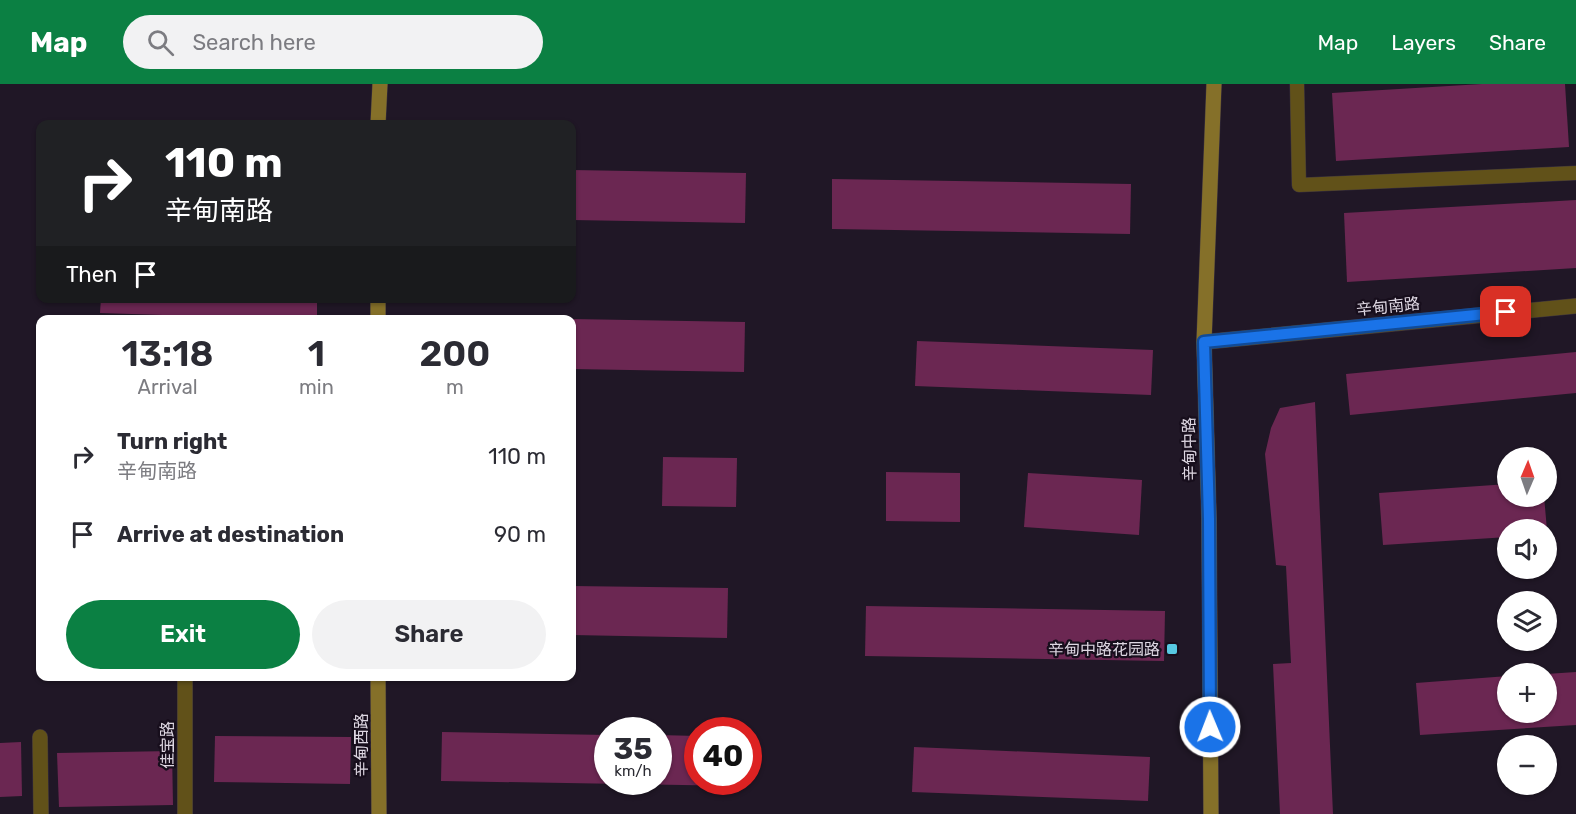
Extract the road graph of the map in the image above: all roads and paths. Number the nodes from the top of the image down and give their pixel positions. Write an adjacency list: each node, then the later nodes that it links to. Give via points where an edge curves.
1 (380, 84): 4 (street)
2 (1214, 84): 7 (street, 辛甸中路)
3 (1297, 84): 5 (lane, via 1299,186)
4 (378, 120)
5 (1576, 173)
6 (1576, 306): 7 (street, 辛甸南路)
7 (1204, 342): 14 (street, 辛甸中路)
8 (185, 681): 12 (street, 佳宝路)
9 (378, 681): 13 (street, 辛甸西路)
10 (40, 737): 11 (street)
11 (42, 814)
12 (185, 814)
13 (379, 814)
14 (1211, 814)

